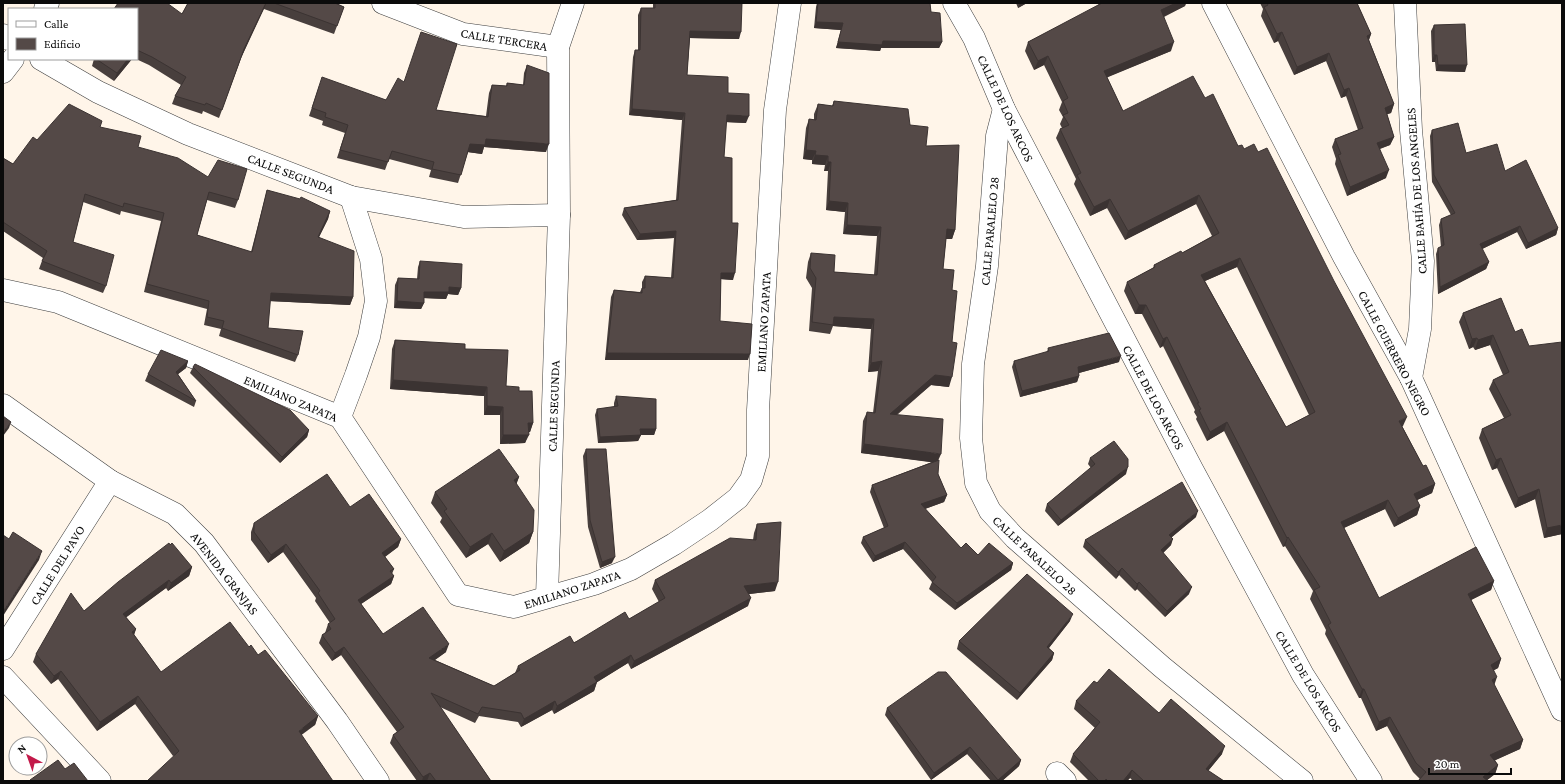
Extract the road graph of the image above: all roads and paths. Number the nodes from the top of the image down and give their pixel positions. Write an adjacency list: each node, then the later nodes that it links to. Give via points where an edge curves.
1 (383, 3): 7 (street, CALLE TERCERA, via 463,34)
2 (573, 3): 7 (street, CALLE SEGUNDA)
3 (790, 3): 19 (street, EMILIANO ZAPATA, via 775,110 758,410 758,456 751,480 738,498 710,520 631,569 594,584)
4 (954, 3): 11 (street, CALLE DE LOS ARCOS, via 974,38)
5 (1213, 3): 15 (street, CALLE GUERRERO NEGRO, via 1344,257)
6 (1406, 3): 15 (street, CALLE BAHÍA DE LOS ANGELES, via 1411,130 1423,261 1420,329)
7 (558, 47): 13 (street, CALLE SEGUNDA)
8 (12, 60): 10 (street)
9 (43, 60): 12 (street, CALLE SEGUNDA, via 98,92 188,134)
10 (3, 72)
11 (1004, 109): 25 (street, CALLE PARALELO 28, via 997,136 987,266 973,364 971,438 976,483 990,511 1015,538 1162,667); 26 (street, CALLE DE LOS ARCOS, via 1188,462 1303,675)
12 (351, 197): 13 (street, CALLE SEGUNDA, via 464,217); 17 (street, via 371,259 376,302 369,337)
13 (559, 215): 19 (street, CALLE SEGUNDA)
14 (3, 290): 17 (street, EMILIANO ZAPATA, via 58,302)
15 (1411, 378): 22 (street, CALLE GUERRERO NEGRO)
16 (3, 405): 18 (street, AVENIDA GRANJAS)
17 (340, 417): 19 (street, EMILIANO ZAPATA, via 458,595 514,608)
18 (110, 481): 20 (street, CALLE DEL PAVO); 24 (street, AVENIDA GRANJAS, via 175,514 204,543 337,721)
19 (547, 597)
20 (3, 649)
21 (3, 677): 23 (street)
22 (1562, 710)
23 (100, 781)
24 (378, 781)
25 (1302, 781)
26 (1371, 781)

